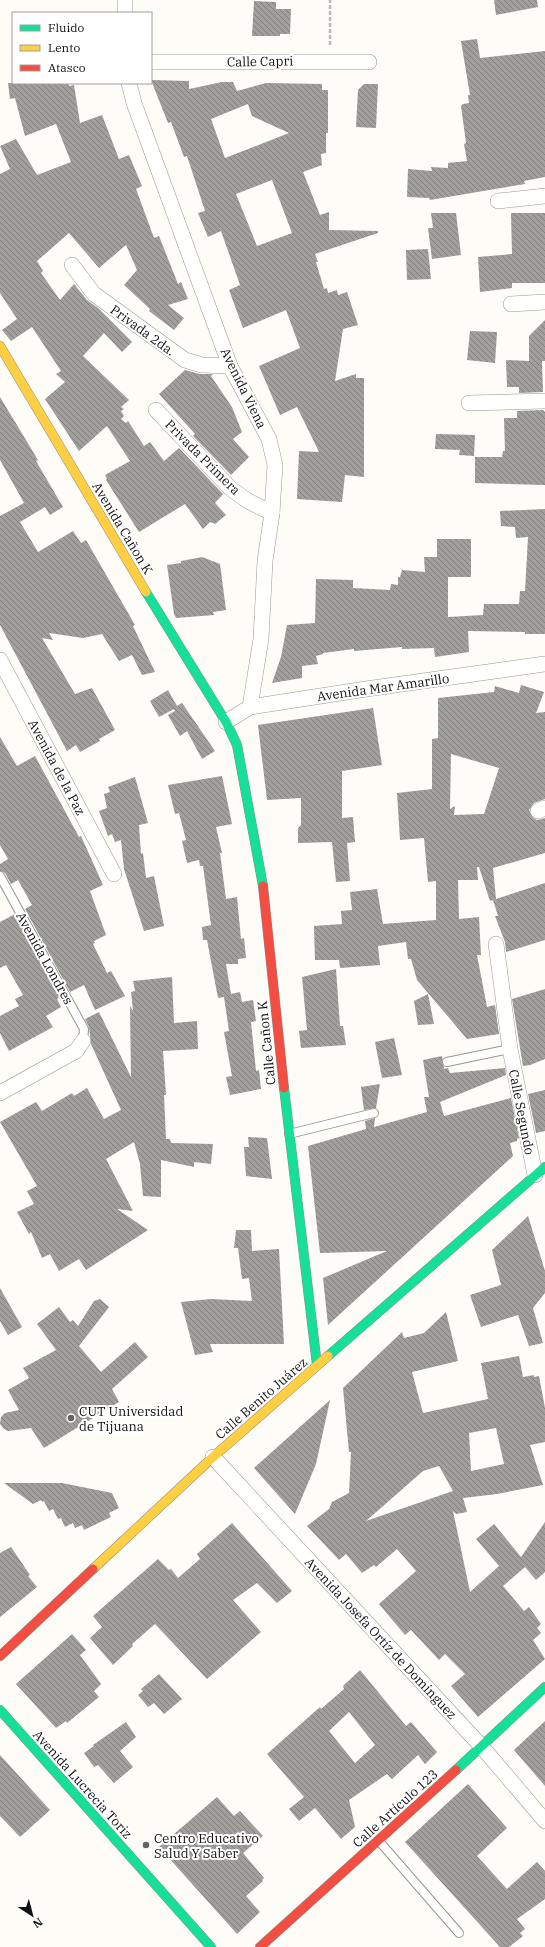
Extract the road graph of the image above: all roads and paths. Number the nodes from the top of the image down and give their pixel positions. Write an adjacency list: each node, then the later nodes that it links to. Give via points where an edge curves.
1 (125, 0): 3 (street)
2 (330, 0): 4 (path)
3 (125, 12)
4 (330, 61): 5 (street, Calle Capri); 6 (street, Calle Capri)
5 (152, 62)
6 (369, 62)
7 (130, 84): 14 (street, Avenida Viena, via 134,103)
8 (545, 196): 9 (street)
9 (498, 201)
10 (72, 266): 14 (street, Privada 2da., via 94,294 185,360 202,365)
11 (545, 302): 12 (street)
12 (511, 304)
13 (0, 346): 22 (street, Avenida Cañon K, via 155,608)
14 (230, 366): 18 (street, Avenida Viena, via 269,439 275,466)
15 (545, 401): 16 (street)
16 (469, 403)
17 (156, 410): 18 (street, Privada Primera, via 231,489)
18 (272, 513): 21 (street, Avenida Viena, via 265,561 261,639)
19 (0, 660): 23 (street, Avenida de la Paz)
20 (545, 664): 21 (street, Avenida Mar Amarillo)
21 (250, 707): 22 (street, Avenida Mar Amarillo)
22 (226, 722): 31 (street, Calle Cañon K, via 237,745 265,895)
23 (114, 874)
24 (0, 876): 26 (lane, Avenida Londres, via 84,1029)
25 (496, 944): 27 (street, Calle Segundo)
26 (83, 1041): 29 (street, via 76,1051)
27 (510, 1049): 28 (lane); 32 (street, Calle Segundo)
28 (447, 1062)
29 (0, 1092)
30 (374, 1113): 31 (lane)
31 (288, 1134): 33 (street, Calle Cañon K)
32 (540, 1171): 33 (street, Calle Benito Juárez)
33 (318, 1365): 34 (street, Calle Benito Juárez)
34 (213, 1457): 35 (street, Calle Benito Juárez); 38 (street, Avenida Josefa Ortíz de Domínguez)
35 (0, 1656)
36 (545, 1687): 38 (street, Calle Artículo 123)
37 (0, 1710): 42 (street, Avenida Lucrecia Toriz)
38 (482, 1747): 39 (street, Avenida Josefa Ortíz de Domínguez); 40 (street, Calle Artículo 123)
39 (545, 1821)
40 (379, 1840): 41 (lane); 43 (street, Calle Artículo 123)
41 (459, 1933)
42 (211, 1947)
43 (260, 1947)

